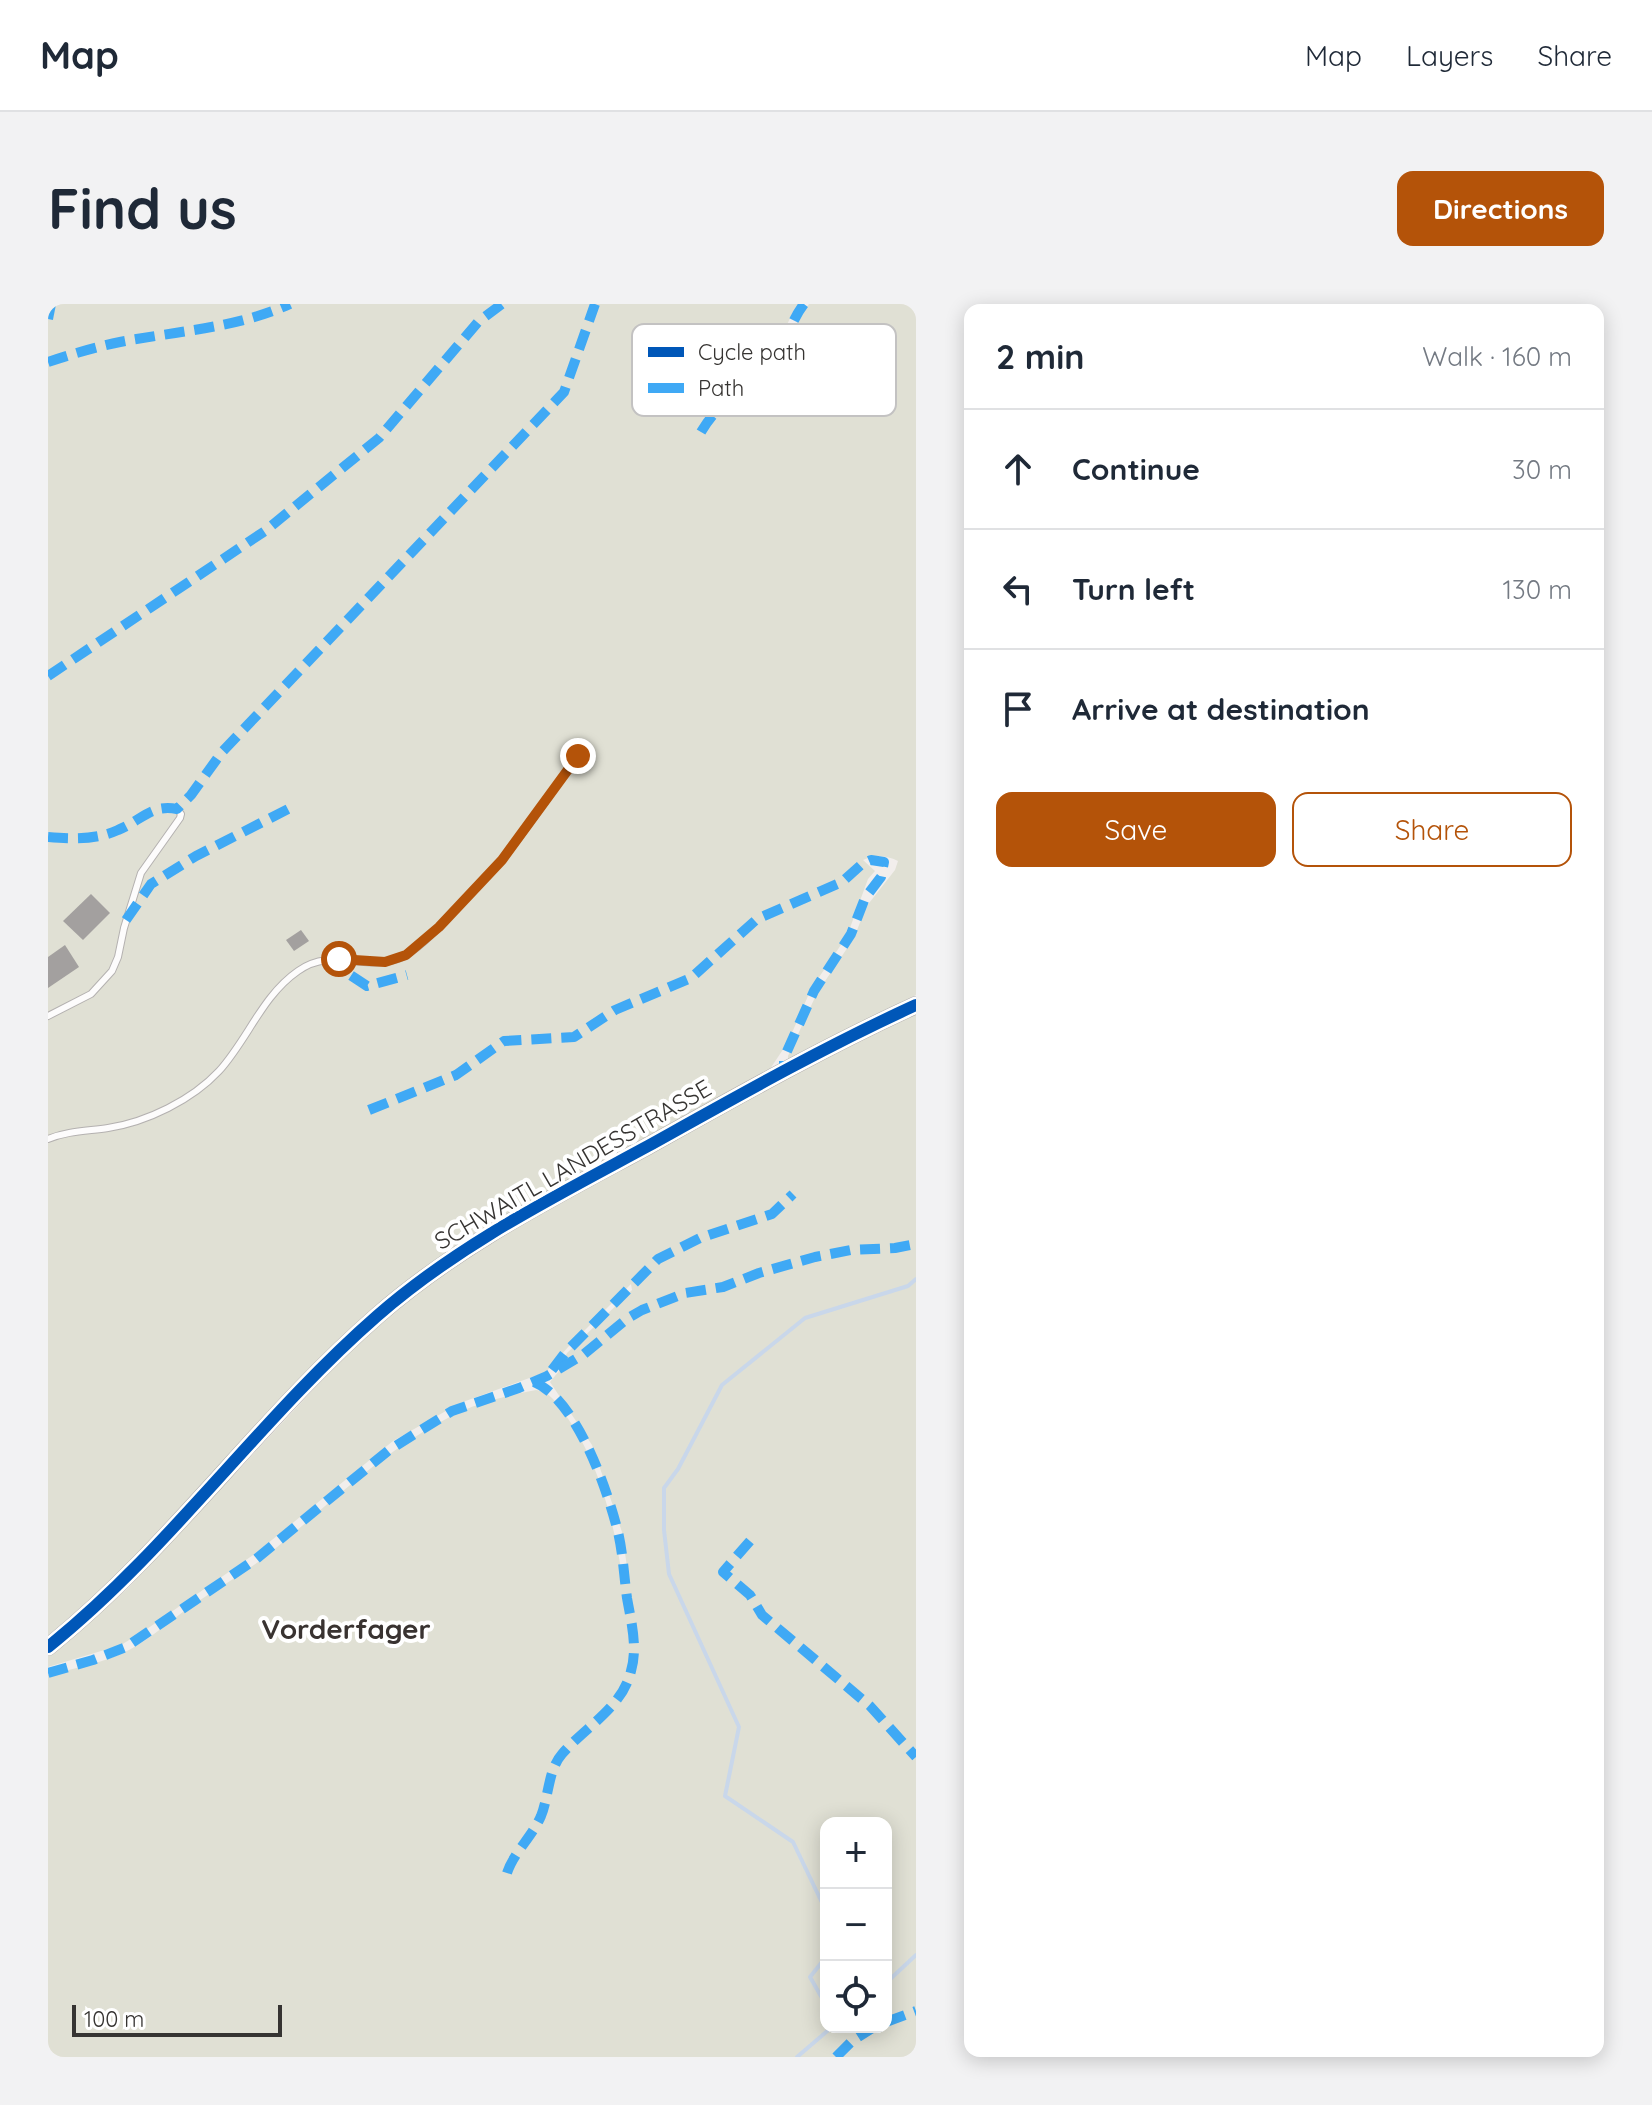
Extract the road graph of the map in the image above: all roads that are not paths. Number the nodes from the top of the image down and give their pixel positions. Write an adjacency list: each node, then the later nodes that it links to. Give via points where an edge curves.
1 (578, 756): 5 (lane, via 502,860 406,955 385,962 312,963 272,995 206,1084 126,1125)
2 (177, 809): 4 (lane, via 180,818 141,873 112,971 91,994)
3 (916, 1005): 6 (street, SCHWAITL LANDESSTRASSE, via 557,1196 422,1279 340,1349 131,1573)
4 (48, 1016)
5 (48, 1139)
6 (48, 1647)

